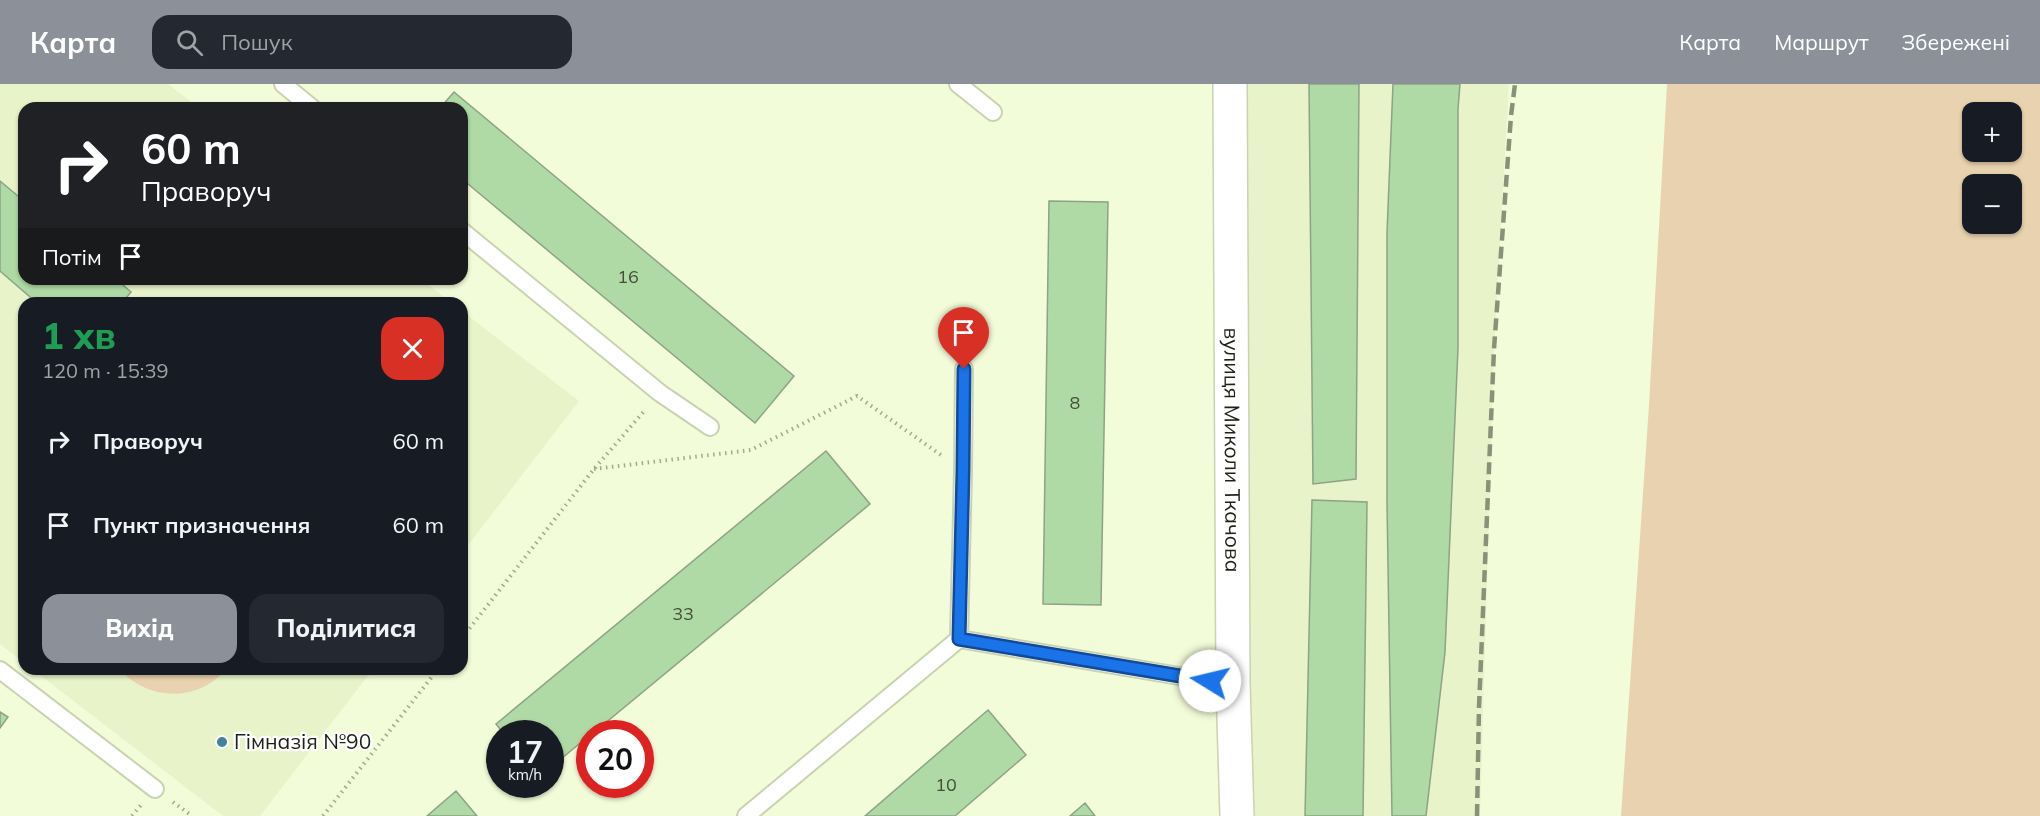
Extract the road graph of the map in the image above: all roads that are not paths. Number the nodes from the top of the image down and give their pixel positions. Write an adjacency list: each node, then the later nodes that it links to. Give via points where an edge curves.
1 (283, 84): 4 (lane)
2 (958, 84): 5 (lane)
3 (1230, 84): 11 (street, вулиця Миколи Ткачова)
4 (305, 102)
5 (993, 112)
6 (468, 236): 8 (lane, via 660,393)
7 (964, 369): 9 (lane)
8 (710, 427)
9 (959, 639): 11 (lane); 13 (lane)
10 (0, 670): 12 (lane)
11 (1233, 685): 14 (street, вулиця Миколи Ткачова)
12 (154, 789)
13 (746, 816)
14 (1237, 816)

